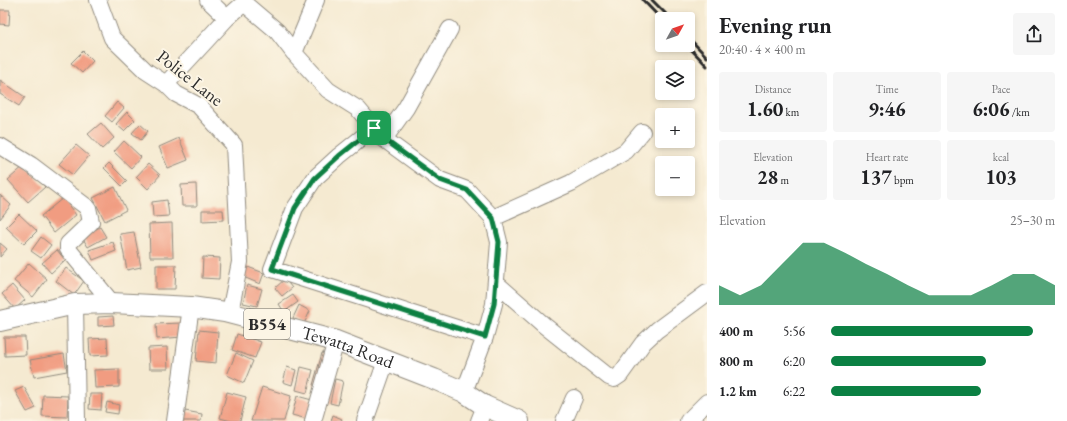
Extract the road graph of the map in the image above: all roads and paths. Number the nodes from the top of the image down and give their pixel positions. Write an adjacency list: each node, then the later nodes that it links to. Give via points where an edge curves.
1 (98, 0): 7 (street, Police Lane, via 112,38 146,71)
2 (208, 0): 4 (street)
3 (316, 0): 6 (street)
4 (227, 18): 6 (street, via 244,3 277,31); 7 (street)
5 (450, 29): 9 (street, via 406,108)
6 (294, 53): 9 (street, via 328,90 358,109)
7 (166, 84): 17 (street, Police Lane, via 176,94 199,106 234,145 240,262)
8 (642, 132): 11 (street, via 626,151 585,175)
9 (379, 133): 11 (street, via 440,180 467,190); 19 (street, via 339,156 315,178 295,208 272,269)
10 (0, 146): 14 (street, via 31,165 88,208 90,222 68,244 68,250)
11 (493, 218): 12 (street, via 499,242)
12 (496, 283): 13 (street, via 545,326 614,379 657,330); 19 (street, via 494,304)
13 (707, 293)
14 (112, 303): 15 (main road, Tewatta Road / B554); 16 (main road, Tewatta Road / B554)
15 (75, 304): 18 (main road, Tewatta Road / B554); 26 (street)
16 (191, 307): 17 (main road, Tewatta Road / B554); 27 (street)
17 (231, 314): 20 (main road, Tewatta Road / B554)
18 (0, 321)
19 (485, 337): 22 (street)
20 (336, 341): 21 (main road, Tewatta Road / B554); 28 (street)
21 (386, 361): 22 (main road, Tewatta Road / B554); 29 (street)
22 (464, 392): 25 (main road, Tewatta Road / B554)
23 (574, 398): 31 (street)
24 (707, 402): 32 (street)
25 (482, 413): 30 (main road, Tewatta Road / B554)
26 (77, 421)
27 (176, 421)
28 (313, 421)
29 (365, 421)
30 (519, 421)
31 (564, 421)
32 (688, 421)

